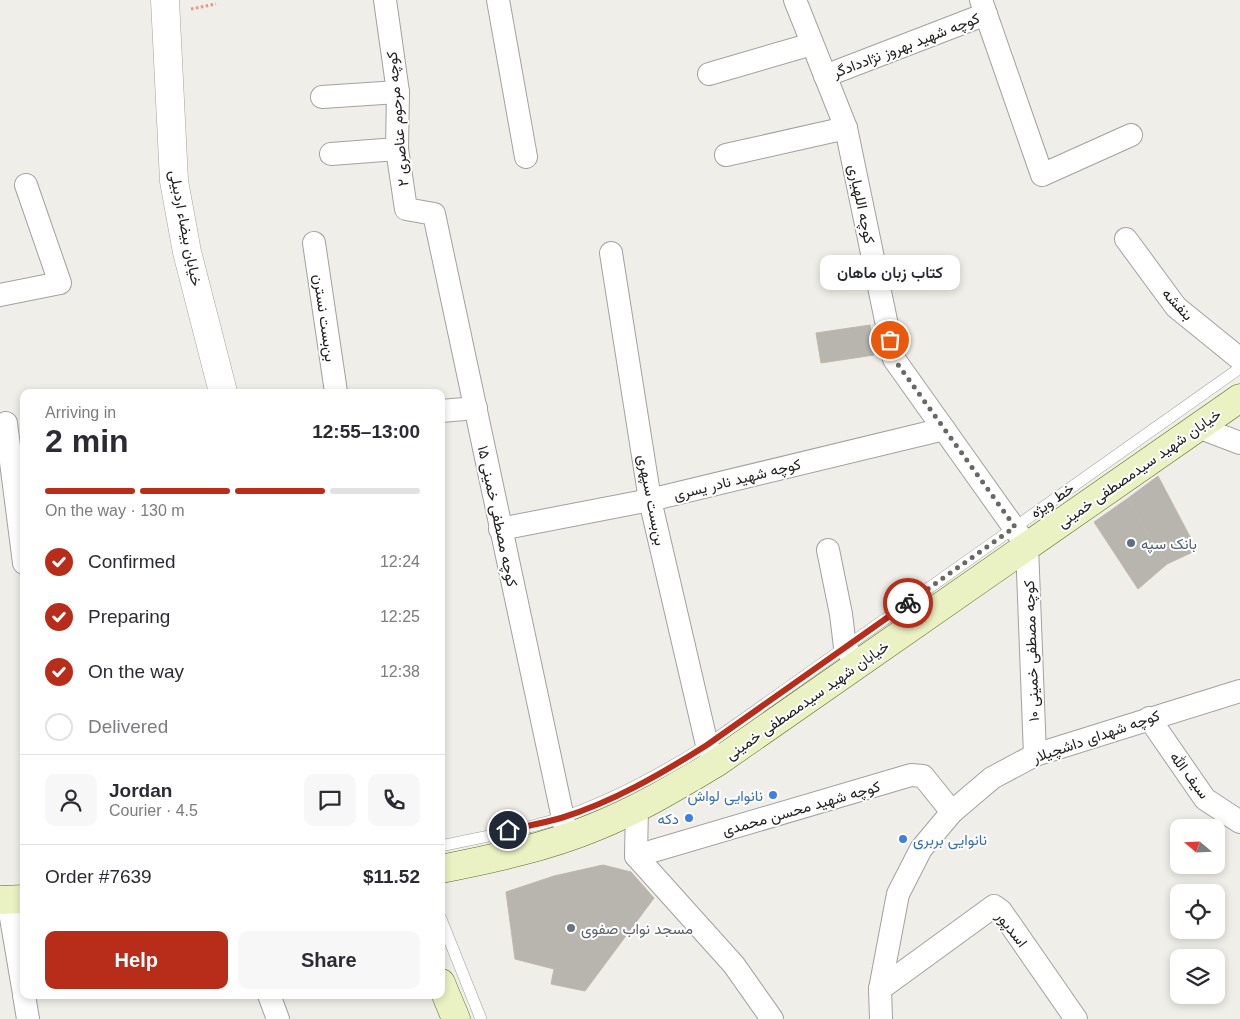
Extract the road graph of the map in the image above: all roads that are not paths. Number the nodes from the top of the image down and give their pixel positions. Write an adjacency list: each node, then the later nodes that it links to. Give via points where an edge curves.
1 (165, 0): 25 (street, خیابان بیضاء اردبیلی, via 174,181 187,252)
2 (385, 0): 9 (street, کوچه مرحوم عناصری ۲)
3 (498, 0): 16 (street)
4 (795, 0): 6 (street, کوچه اللهیاری)
5 (983, 7): 8 (street, کوچه شهید بهروز نژاددادگر); 12 (street, کوچه شهید بهروز نژاددادگر, via 1042,175)
6 (812, 44): 7 (street); 8 (street, کوچه اللهیاری)
7 (709, 74)
8 (825, 76): 11 (street, کوچه اللهیاری)
9 (398, 92): 10 (street); 13 (street, کوچه مرحوم عناصری ۲)
10 (322, 97)
11 (846, 128): 15 (street); 32 (street, کوچه اللهیاری, via 894,359)
12 (1131, 135)
13 (397, 149): 14 (street); 18 (street, کوچه مرحوم عناصری ۲, via 406,209)
14 (330, 154)
15 (726, 155)
16 (526, 157)
17 (26, 184): 22 (street, via 60,283)
18 (434, 214): 28 (street, کوچه مصطفی خمینی ۱۵)
19 (1126, 239): 23 (street, بنفشه, via 1176,307)
20 (314, 243): 26 (street, بن‌بست نسترن)
21 (611, 253): 34 (street, بن‌بست سپهری)
22 (0, 295)
23 (1240, 359)
24 (1240, 368): 37 (lane, خط ویژه)
25 (222, 389)
26 (336, 389)
27 (1240, 398): 31 (main road, خیابان شهید سیدمصطفی خمینی)
28 (476, 408): 29 (street); 36 (street, کوچه مصطفی خمینی ۱۵)
29 (445, 411)
30 (10, 424): 35 (street)
31 (1198, 427): 33 (street); 37 (main road, خیابان شهید سیدمصطفی خمینی)
32 (944, 429): 34 (street, کوچه شهید نادر یسری); 37 (street, کوچه اللهیاری)
33 (1240, 443)
34 (650, 500): 36 (street, کوچه شهید نادر یسری); 42 (street, بن‌بست سپهری)
35 (20, 523)
36 (500, 529): 47 (street, کوچه مصطفی خمینی ۱۵)
37 (1021, 537): 39 (main road, خیابان شهید سیدمصطفی خمینی); 43 (street, کوچه مصطفی خمینی ۱۰)
38 (828, 550): 39 (street)
39 (852, 656): 42 (main road, خیابان شهید سیدمصطفی خمینی)
40 (1240, 691): 41 (street, کوچه شهدای داشچیلار)
41 (1149, 718): 43 (street, کوچه شهدای داشچیلار); 46 (street, سیف الله, via 1205,798)
42 (712, 754): 44 (main road, خیابان شهید سیدمصطفی خمینی); 47 (lane, via 676,765 606,801)
43 (1035, 756): 45 (street, کوچه شهدای داشچیلار, via 992,778)
44 (637, 807): 47 (main road, خیابان شهید سیدمصطفی خمینی, via 596,827); 49 (street)
45 (952, 812): 49 (street, کوچه شهید محسن محمدی, via 923,776 911,775); 54 (street, کوچه شهدای داشچیلار, via 921,849 898,894)
46 (1240, 822)
47 (564, 828): 48 (lane); 50 (main road, خیابان شهید سیدمصطفی خمینی)
48 (445, 845)
49 (636, 856): 62 (street, via 734,965)
50 (445, 868)
51 (10, 900): 53 (street)
52 (445, 929): 61 (lane)
53 (20, 967)
54 (880, 989): 63 (street, کوچه شهدای داشچیلار); 64 (street, اسدپور, via 994,906 1001,911)
55 (445, 993): 60 (main road)
56 (25, 999): 58 (street)
57 (270, 999): 59 (street)
58 (28, 1019)
59 (278, 1019)
60 (456, 1019)
61 (482, 1019)
62 (772, 1019)
63 (881, 1019)
64 (1076, 1019)

